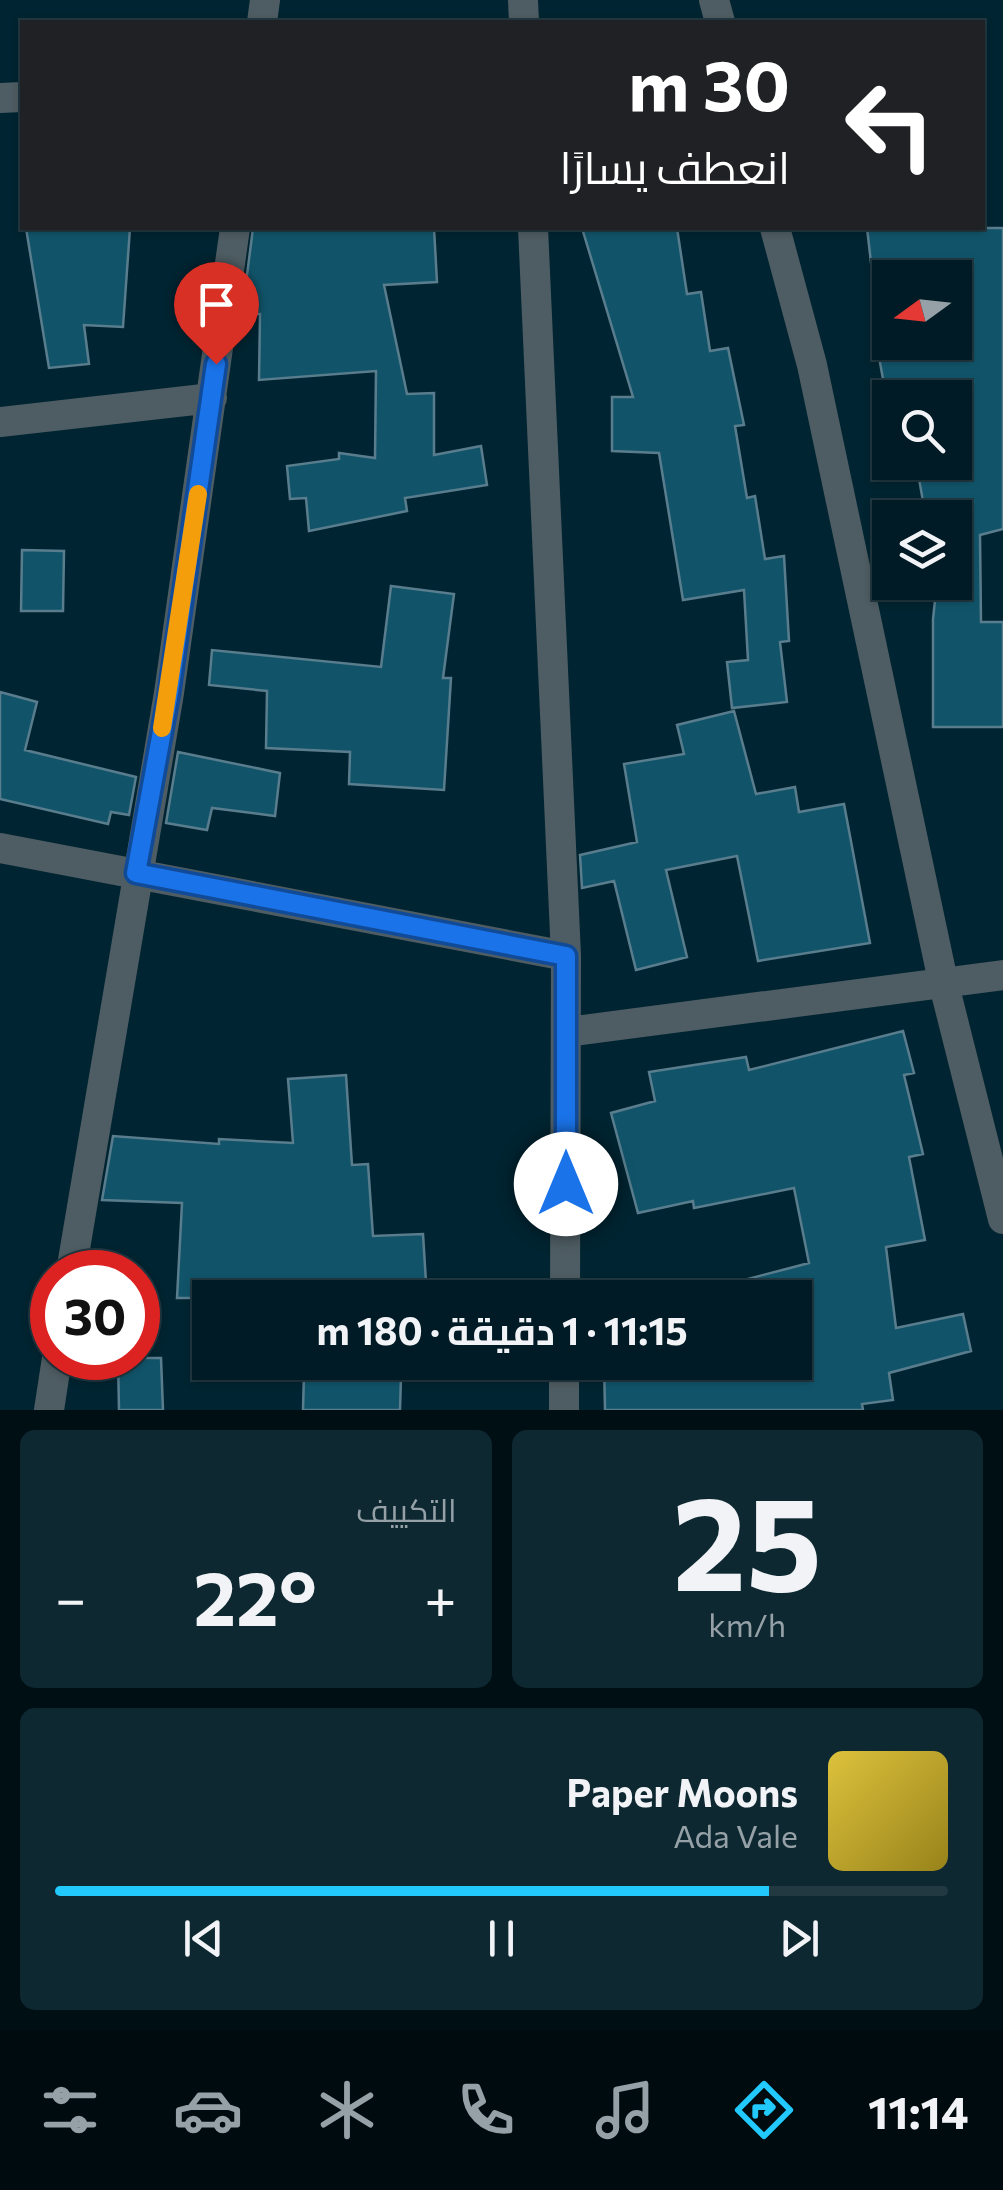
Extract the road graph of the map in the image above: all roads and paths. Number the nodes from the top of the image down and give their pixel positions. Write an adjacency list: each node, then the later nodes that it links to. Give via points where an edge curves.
1 (235, 230): 4 (street)
2 (533, 230): 8 (street)
3 (776, 230): 10 (street, via 812,365)
4 (212, 398): 5 (street); 7 (street)
5 (0, 422)
6 (0, 848): 7 (street)
7 (136, 873): 8 (street); 13 (street)
8 (566, 956): 11 (street)
9 (1003, 975): 10 (street)
10 (943, 981): 11 (street); 12 (street)
11 (566, 1032): 14 (street)
12 (1003, 1220)
13 (75, 1250)
14 (565, 1280)
15 (54, 1380): 17 (street)
16 (564, 1380): 18 (street)
17 (49, 1410)
18 (564, 1410)

